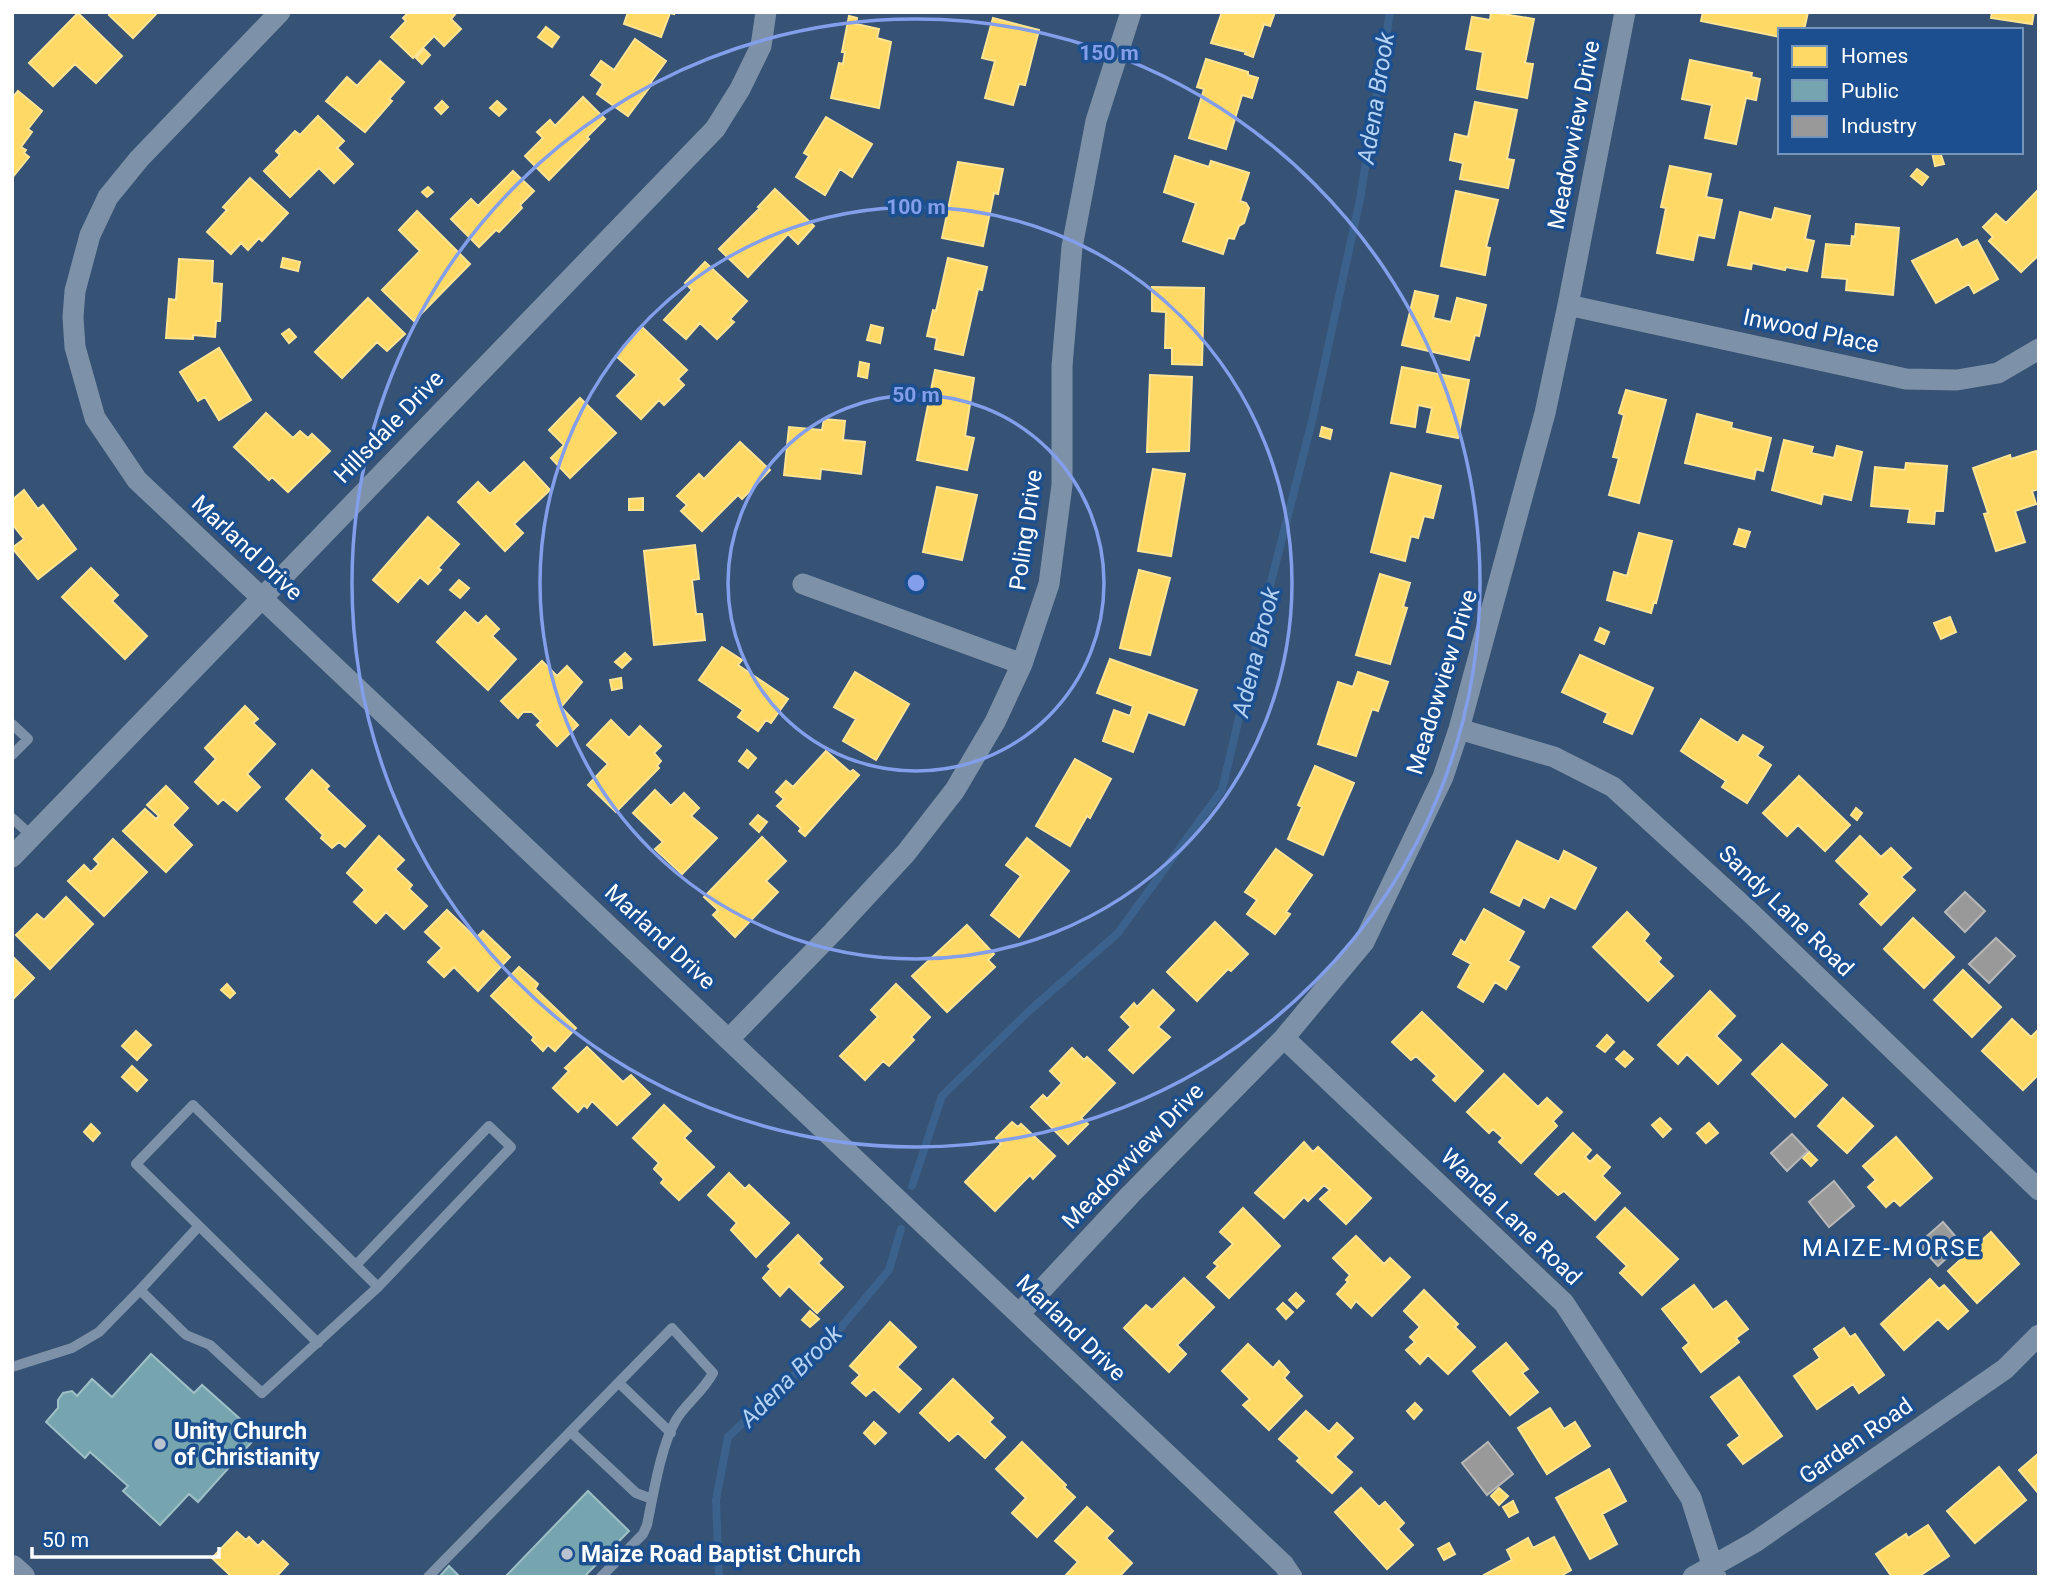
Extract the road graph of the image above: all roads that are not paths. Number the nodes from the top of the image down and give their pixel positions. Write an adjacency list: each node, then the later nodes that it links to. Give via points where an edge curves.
1 (281, 12): 8 (street, Marland Drive, via 108,197 90,235 73,317 75,346 94,418 136,480)
2 (766, 12): 8 (street, Hillsdale Drive, via 761,46 715,129)
3 (1131, 12): 9 (street, Poling Drive, via 1096,121 1072,247 1062,366 1062,485 1049,584)
4 (1625, 12): 5 (street, Meadowview Drive)
5 (1568, 305): 6 (street, Inwood Place, via 1906,379 1957,380 1998,373); 11 (street, Meadowview Drive, via 1545,413)
6 (2039, 349)
7 (803, 584): 9 (street)
8 (262, 596): 14 (street, Hillsdale Drive); 17 (street, Marland Drive)
9 (1022, 664): 17 (street, Poling Drive, via 955,790 906,853)
10 (12, 724): 12 (lane, via 28,739)
11 (1459, 729): 16 (street, Meadowview Drive, via 1443,776 1364,942); 18 (street, Sandy Lane Road, via 1554,757 1614,787)
12 (12, 755)
13 (12, 818): 14 (lane)
14 (32, 836): 15 (street, Hillsdale Drive)
15 (12, 856)
16 (1284, 1038): 23 (street, Meadowview Drive); 32 (street, Wanda Lane Road, via 1564,1303 1691,1498)
17 (729, 1039): 23 (street, Marland Drive)
18 (2039, 1190)
19 (199, 1226): 20 (lane, via 136,1164 193,1105); 22 (lane); 25 (lane)
20 (356, 1265): 21 (lane); 21 (lane, via 489,1126 511,1147)
21 (378, 1287): 25 (lane)
22 (140, 1290): 25 (lane, via 186,1335 210,1345 262,1393); 26 (lane, via 99,1332 72,1348)
23 (1019, 1314): 36 (street, Marland Drive)
24 (2039, 1335): 32 (street, Garden Road, via 2006,1369)
25 (318, 1343)
26 (12, 1367)
27 (619, 1383): 28 (lane); 29 (lane); 29 (lane, via 672,1328 713,1373)
28 (571, 1432): 30 (lane, via 636,1493); 34 (lane)
29 (671, 1433): 30 (lane)
30 (652, 1499): 35 (lane, via 643,1534)
31 (12, 1568): 33 (street)
32 (1715, 1571): 37 (street, Garden Road)
33 (22, 1577)
34 (428, 1577)
35 (601, 1577)
36 (1292, 1577)
37 (1693, 1577)

